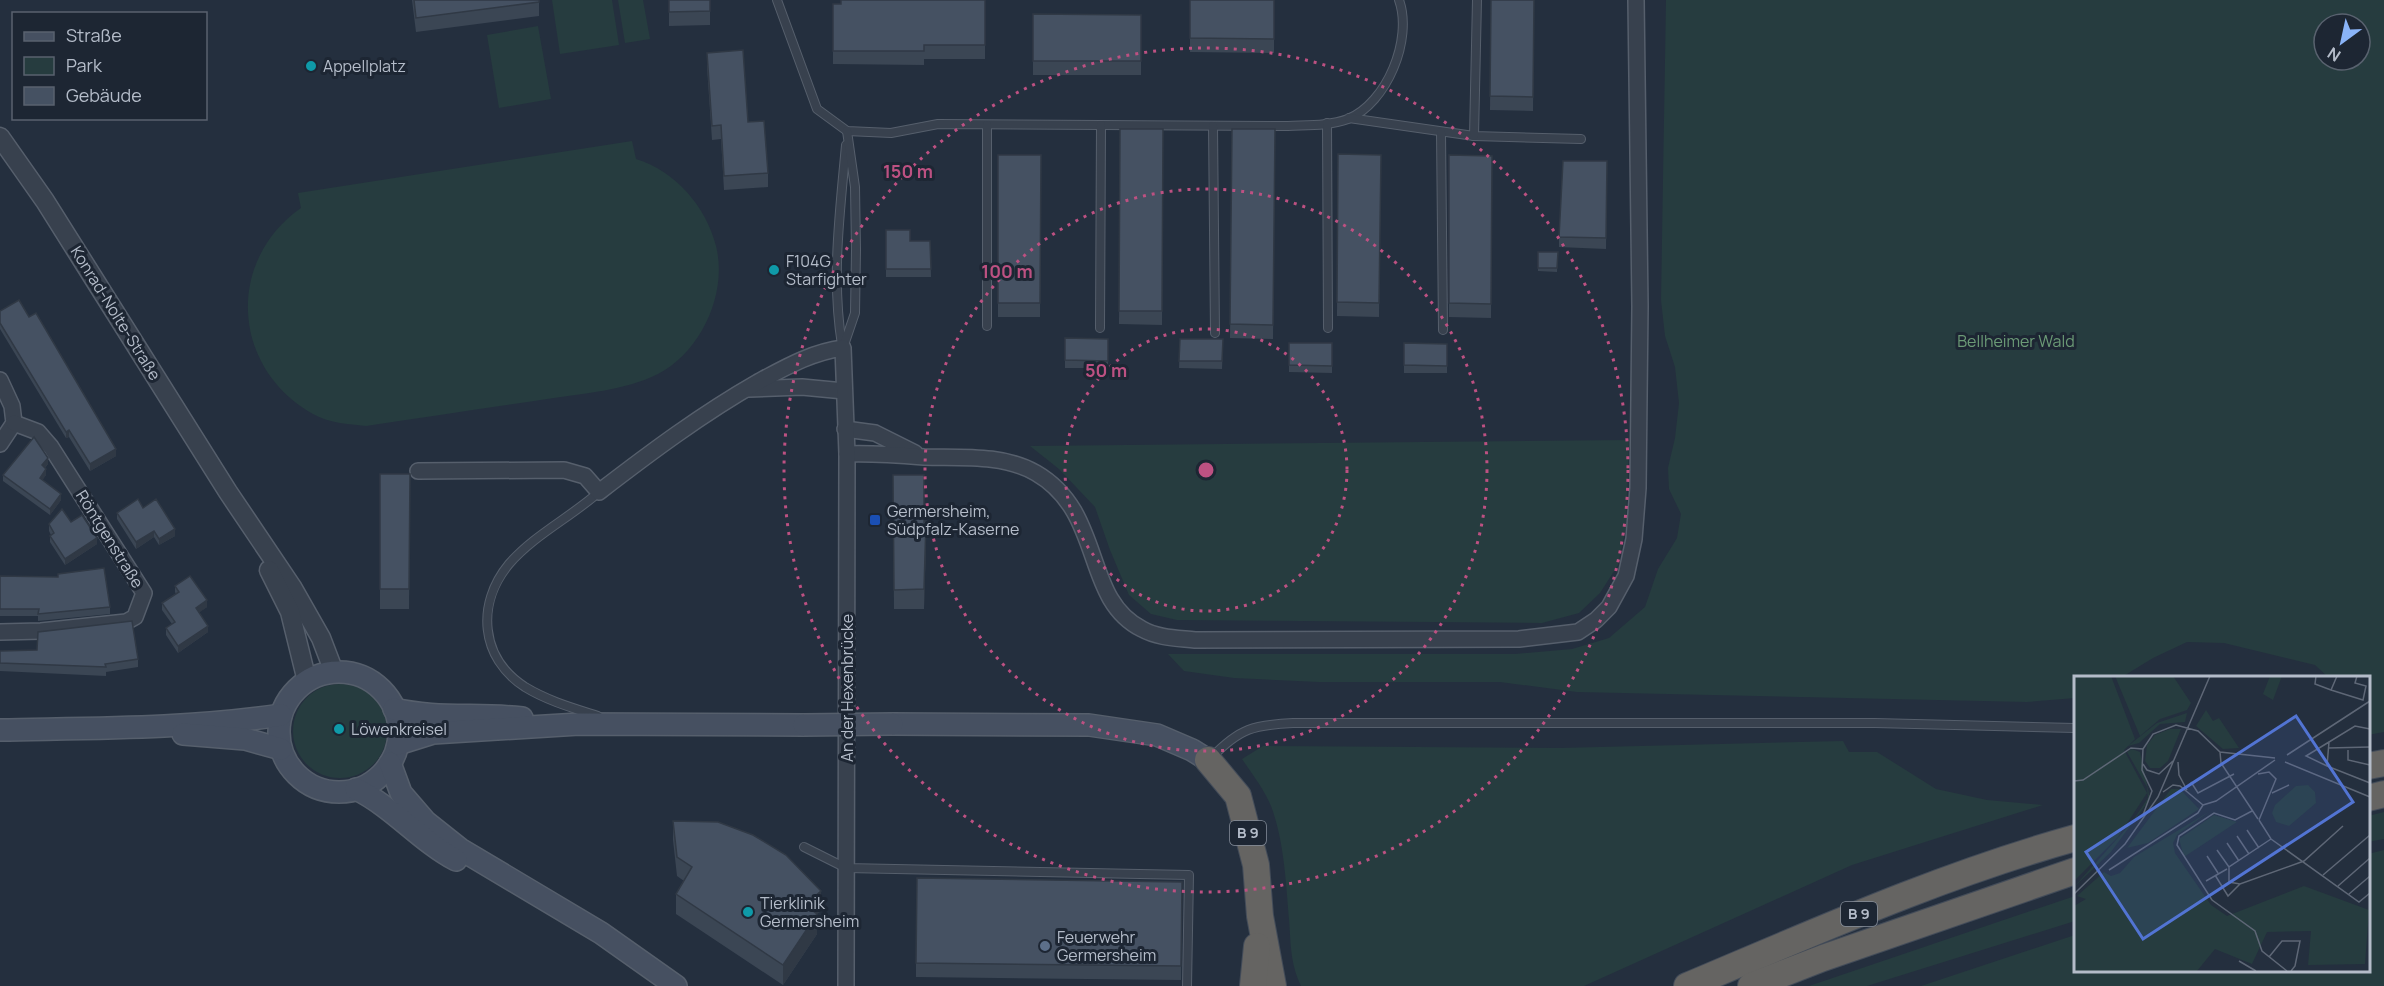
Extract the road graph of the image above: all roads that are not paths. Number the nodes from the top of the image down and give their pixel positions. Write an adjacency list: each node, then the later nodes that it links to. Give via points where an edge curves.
1 (777, 0): 10 (lane, via 817,109)
2 (1399, 0): 5 (lane, via 1404,38 1397,64 1367,105)
3 (1477, 0): 12 (lane)
4 (1636, 0): 28 (street, via 1640,306 1634,539 1626,576 1614,600 1578,632 1497,640 1195,640 1161,636 1127,621 1109,600 1082,523 1053,484 1034,471 995,459)
5 (1349, 118): 6 (lane); 11 (lane)
6 (1327, 123): 9 (lane); 17 (lane)
7 (987, 125): 8 (lane); 10 (lane, via 938,124 891,133); 15 (lane)
8 (1101, 125): 9 (lane); 16 (lane)
9 (1213, 126): 19 (lane)
10 (847, 131): 20 (lane, via 836,259 837,313); 20 (lane, via 855,187 855,313)
11 (1441, 132): 12 (lane); 18 (lane)
12 (1474, 136): 14 (lane)
13 (0, 137): 30 (street, Konrad-Nolte-Straße, via 45,201)
14 (1581, 139)
15 (987, 326)
16 (1100, 328)
17 (1328, 328)
18 (1443, 330)
19 (1215, 333)
20 (843, 348): 22 (street, via 789,365); 23 (street, An der Hexenbrücke)
21 (0, 380): 24 (street, via 12,406)
22 (746, 389): 23 (street, via 802,387); 31 (street, via 695,420)
23 (844, 391): 25 (street, An der Hexenbrücke)
24 (14, 423): 26 (street); 32 (street, Röntgenstraße, via 38,432 51,447 144,593 135,617 126,622)
25 (845, 429): 27 (street, An der Hexenbrücke); 28 (street, via 875,433)
26 (0, 444)
27 (847, 454): 28 (street); 52 (street, An der Hexenbrücke)
28 (921, 456)
29 (418, 471): 31 (street, via 564,470 585,476)
30 (228, 492): 33 (street, Konrad-Nolte-Straße, via 305,608); 34 (street, Konrad-Nolte-Straße, via 290,612)
31 (595, 496): 37 (lane, via 510,564 488,602 486,631 493,651 511,676 525,687)
32 (0, 632)
33 (334, 672): 34 (main road); 35 (main road, via 353,673 370,681 385,693)
34 (307, 681): 36 (main road, via 291,696)
35 (394, 709): 38 (main road, B 9); 43 (main road, via 399,727)
36 (280, 715): 39 (main road, via 243,721); 42 (main road)
37 (620, 723): 38 (main road, B 9); 44 (main road, B 9, bridge, via 1089,725 1156,735)
38 (579, 724): 43 (main road, B 9, via 432,733)
39 (117, 728): 41 (main road); 42 (main road, via 261,741)
40 (2074, 728): 44 (lane, via 1875,723 1293,723 1254,726 1239,732)
41 (0, 730)
42 (281, 749): 47 (main road, via 288,764 310,785 341,792)
43 (394, 754): 47 (main road, B 9, via 370,784); 54 (main road, via 400,794 426,822 460,849)
44 (1208, 760): 55 (highway, B 9, via 1238,796 1256,865)
45 (2384, 763): 46 (highway)
46 (2369, 766)
47 (356, 789): 54 (main road, via 451,857)
48 (2384, 794): 49 (highway)
49 (2369, 798)
50 (2074, 838): 61 (highway, B 9, via 1885,903)
51 (804, 847): 52 (lane)
52 (846, 868): 57 (street, An der Hexenbrücke); 58 (lane, via 1189,875)
53 (2074, 871): 62 (highway, B 9)
54 (558, 906): 56 (main road)
55 (1260, 916): 59 (highway, B 9); 60 (highway, B 9)
56 (676, 986)
57 (846, 986)
58 (1187, 986)
59 (1253, 986)
60 (1273, 986)
61 (1688, 986)
62 (1752, 986)

